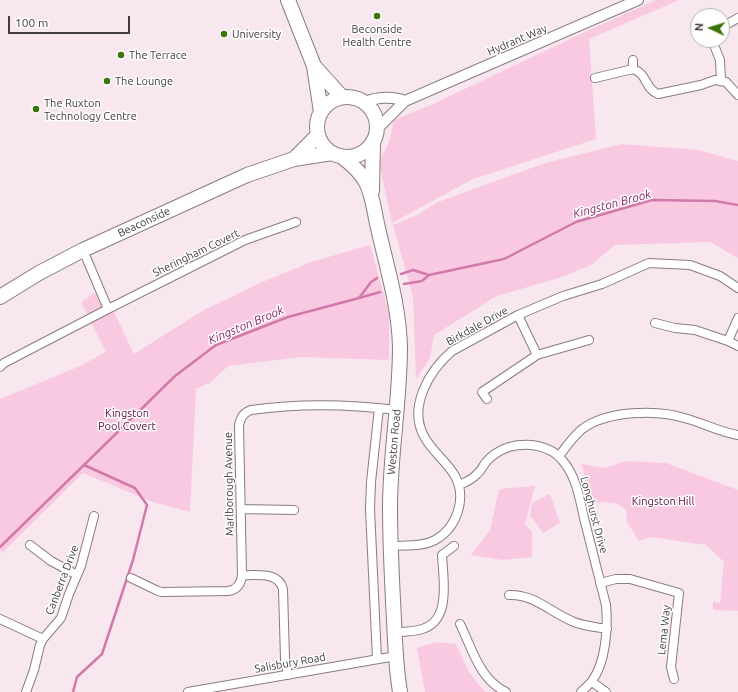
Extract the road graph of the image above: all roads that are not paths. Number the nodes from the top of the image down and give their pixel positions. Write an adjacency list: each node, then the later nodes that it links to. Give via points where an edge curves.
1 (288, 0): 5 (highway)
2 (638, 0): 11 (street, Hydrant Way)
3 (715, 48): 8 (street, via 720,60)
4 (633, 60): 6 (street)
5 (314, 66): 10 (highway); 13 (highway)
6 (633, 69): 7 (street); 8 (street, via 643,75 652,92 658,94)
7 (595, 78)
8 (721, 80): 9 (street)
9 (738, 95)
10 (342, 97): 12 (highway); 13 (highway, via 329,103)
11 (405, 101): 12 (street, via 398,98); 14 (street, Hydrant Way)
12 (365, 102): 14 (highway, via 372,110)
13 (321, 112): 15 (highway)
14 (378, 128): 16 (highway)
15 (318, 135): 17 (highway, via 324,146); 18 (highway, Beaconside)
16 (373, 142): 17 (highway, via 357,155); 19 (highway, Weston Road)
17 (336, 154): 18 (highway, Beaconside); 19 (highway, Weston Road, via 355,166 365,178)
18 (294, 159): 21 (highway, Beaconside, via 247,175)
19 (372, 195): 35 (highway, Weston Road, via 398,316 400,346)
20 (296, 222): 24 (street, Sheringham Covert, via 245,240)
21 (84, 250): 23 (highway, Beaconside); 24 (street)
22 (738, 288): 25 (street, Birkdale Drive, via 720,276 690,265 649,263 602,284 563,296)
23 (0, 297)
24 (108, 309): 32 (street, Sheringham Covert)
25 (518, 315): 31 (street); 38 (street, Birkdale Drive, via 452,351 436,367 424,389 419,410 421,428 425,438 450,469)
26 (738, 318): 29 (street)
27 (655, 323): 29 (street, via 695,330)
28 (589, 340): 31 (street)
29 (728, 341): 30 (street)
30 (738, 346)
31 (537, 355): 33 (street, via 482,392)
32 (0, 367)
33 (487, 399)
34 (379, 408): 35 (street, Marlborough Avenue); 39 (street, Marlborough Avenue, via 304,405 246,412 239,425); 56 (street, Weston Road, via 370,510)
35 (397, 410): 43 (highway, Weston Road, via 391,480)
36 (738, 435): 37 (street, via 667,413 637,413 620,415 589,425 574,436)
37 (559, 456): 38 (street, via 532,445 510,447 495,454 479,473); 48 (street, Longhurst Drive, via 574,482)
38 (459, 485): 43 (street, Birkdale Drive, via 459,508 453,523 442,535 428,542)
39 (241, 509): 40 (street); 46 (street, Marlborough Avenue)
40 (294, 510)
41 (94, 516): 45 (street, Canberra Drive, via 84,558)
42 (30, 545): 45 (street, via 51,561)
43 (390, 546): 53 (highway, Weston Road)
44 (454, 546): 53 (street, via 442,555 444,599 436,620 425,628)
45 (77, 575): 54 (street, Canberra Drive, via 61,618)
46 (242, 576): 47 (street, via 238,587 228,591 162,592); 57 (street, via 274,577 281,584)
47 (131, 578)
48 (600, 583): 52 (street, Longhurst Drive, via 606,605); 58 (street, Lema Way, via 630,579 679,593 671,667)
49 (510, 595): 52 (street, via 531,598 574,622)
50 (0, 619): 54 (street)
51 (460, 624): 60 (street, via 482,671)
52 (607, 629): 59 (street, Longhurst Drive, via 601,664)
53 (394, 632): 55 (highway, Weston Road)
54 (43, 640): 61 (street, Canberra Drive)
55 (396, 656): 56 (street, Salisbury Road); 63 (highway, Weston Road)
56 (377, 659): 57 (street, Salisbury Road)
57 (288, 675): 62 (street, Salisbury Road)
58 (674, 679)
59 (592, 682): 64 (street, Longhurst Drive); 65 (street)
60 (503, 691)
61 (26, 692)
62 (188, 692)
63 (400, 692)
64 (581, 692)
65 (606, 692)

